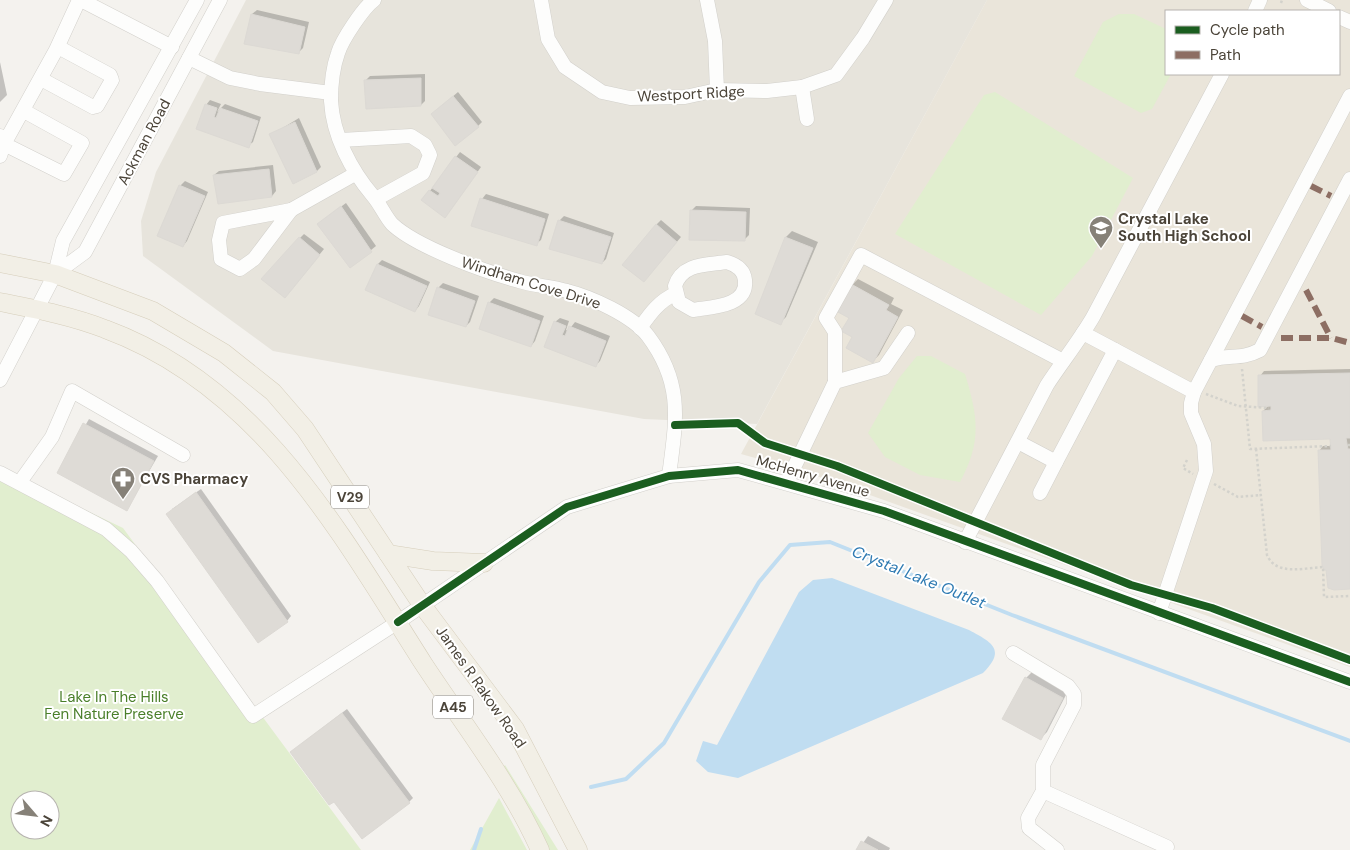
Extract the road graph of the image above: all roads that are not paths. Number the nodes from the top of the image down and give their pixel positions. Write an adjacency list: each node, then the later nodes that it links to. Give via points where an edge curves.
1 (80, 0): 10 (street); 11 (street)
2 (197, 0): 11 (street, Ackman Road)
3 (220, 0): 12 (street, Ackman Road)
4 (541, 0): 16 (street, Westport Ridge, via 548,39 565,67 602,92 630,98 685,97)
5 (708, 0): 16 (street, via 715,41)
6 (886, 0): 15 (street, Westport Ridge, via 836,75)
7 (1307, 0): 9 (street)
8 (370, 1): 17 (street, Windham Cove Drive, via 338,52)
9 (1327, 10)
10 (58, 47): 14 (street); 14 (street, via 110,74 112,80 98,106 93,107)
11 (172, 47): 28 (street, Ackman Road, via 63,241)
12 (189, 58): 17 (street, via 230,78); 28 (street, Ackman Road, via 85,252)
13 (1221, 75): 34 (street)
14 (41, 79): 19 (street)
15 (802, 87): 16 (street, Westport Ridge, via 767,91); 20 (street)
16 (717, 90)
17 (331, 93): 21 (street, Windham Cove Drive, via 332,115)
18 (1350, 96): 37 (street)
19 (24, 111): 22 (street); 22 (street, via 82,143 64,174)
20 (807, 119)
21 (341, 140): 23 (street, Windham Cove Drive); 25 (street, via 411,136 425,145 430,154 422,173)
22 (1, 145)
23 (354, 174): 25 (street, Windham Cove Drive); 26 (street)
24 (1350, 179): 37 (street, via 1260,350 1246,357)
25 (376, 199): 32 (street, Windham Cove Drive, via 393,224 426,245 519,282 568,291 609,307)
26 (291, 210): 26 (street, via 224,223 219,240 221,259 240,270 254,259)
27 (0, 263): 28 (main road, V29)
28 (55, 274): 31 (street, Ackman Road); 50 (main road, V29, via 153,311 224,353 273,392 305,429)
29 (675, 294): 29 (street, via 679,302 693,310 730,304 743,294 745,277 735,264 727,262 690,268 677,278); 32 (street, via 655,308)
30 (0, 302): 31 (main road, V29)
31 (36, 309): 38 (street, Ackman Road); 54 (main road, V29, via 105,328 134,341 199,379 248,419 301,479)
32 (640, 328): 45 (street, Windham Cove Drive, via 664,361 674,390 675,425)
33 (908, 333): 39 (street, via 884,368)
34 (1083, 333): 35 (street); 36 (street)
35 (1115, 350): 40 (street); 43 (street)
36 (1063, 360): 39 (street, via 861,255 826,318 835,332); 41 (street)
37 (1211, 360): 40 (street)
38 (0, 380)
39 (835, 382): 47 (street)
40 (1199, 392): 53 (street, via 1190,403 1204,444 1206,471)
41 (1018, 442): 43 (street); 49 (street)
42 (183, 455): 46 (street, via 72,392 52,437)
43 (1056, 462): 48 (street)
44 (0, 473): 46 (street)
45 (669, 476): 47 (street, McHenry Avenue, via 738,470); 51 (street, McHenry Avenue, via 567,506)
46 (20, 482): 54 (street, McHenry Avenue, via 106,529 131,551 157,581 253,716)
47 (787, 482): 49 (street, McHenry Avenue, via 884,511)
48 (1040, 493)
49 (965, 542): 53 (street, McHenry Avenue)
50 (388, 554): 51 (main road); 52 (main road, V29)
51 (484, 564): 52 (street, McHenry Avenue)
52 (422, 605): 54 (street, McHenry Avenue); 60 (main road, James R Rakow Road / A45, via 515,729)
53 (1159, 613): 56 (street, McHenry Avenue)
54 (398, 622): 59 (main road, A45, via 509,792)
55 (1013, 654): 57 (street, via 1068,686 1074,694 1074,705 1043,766)
56 (1350, 682)
57 (1043, 792): 58 (street); 61 (street, via 1028,818 1029,828)
58 (1168, 849)
59 (540, 850)
60 (578, 850)
61 (1057, 850)

